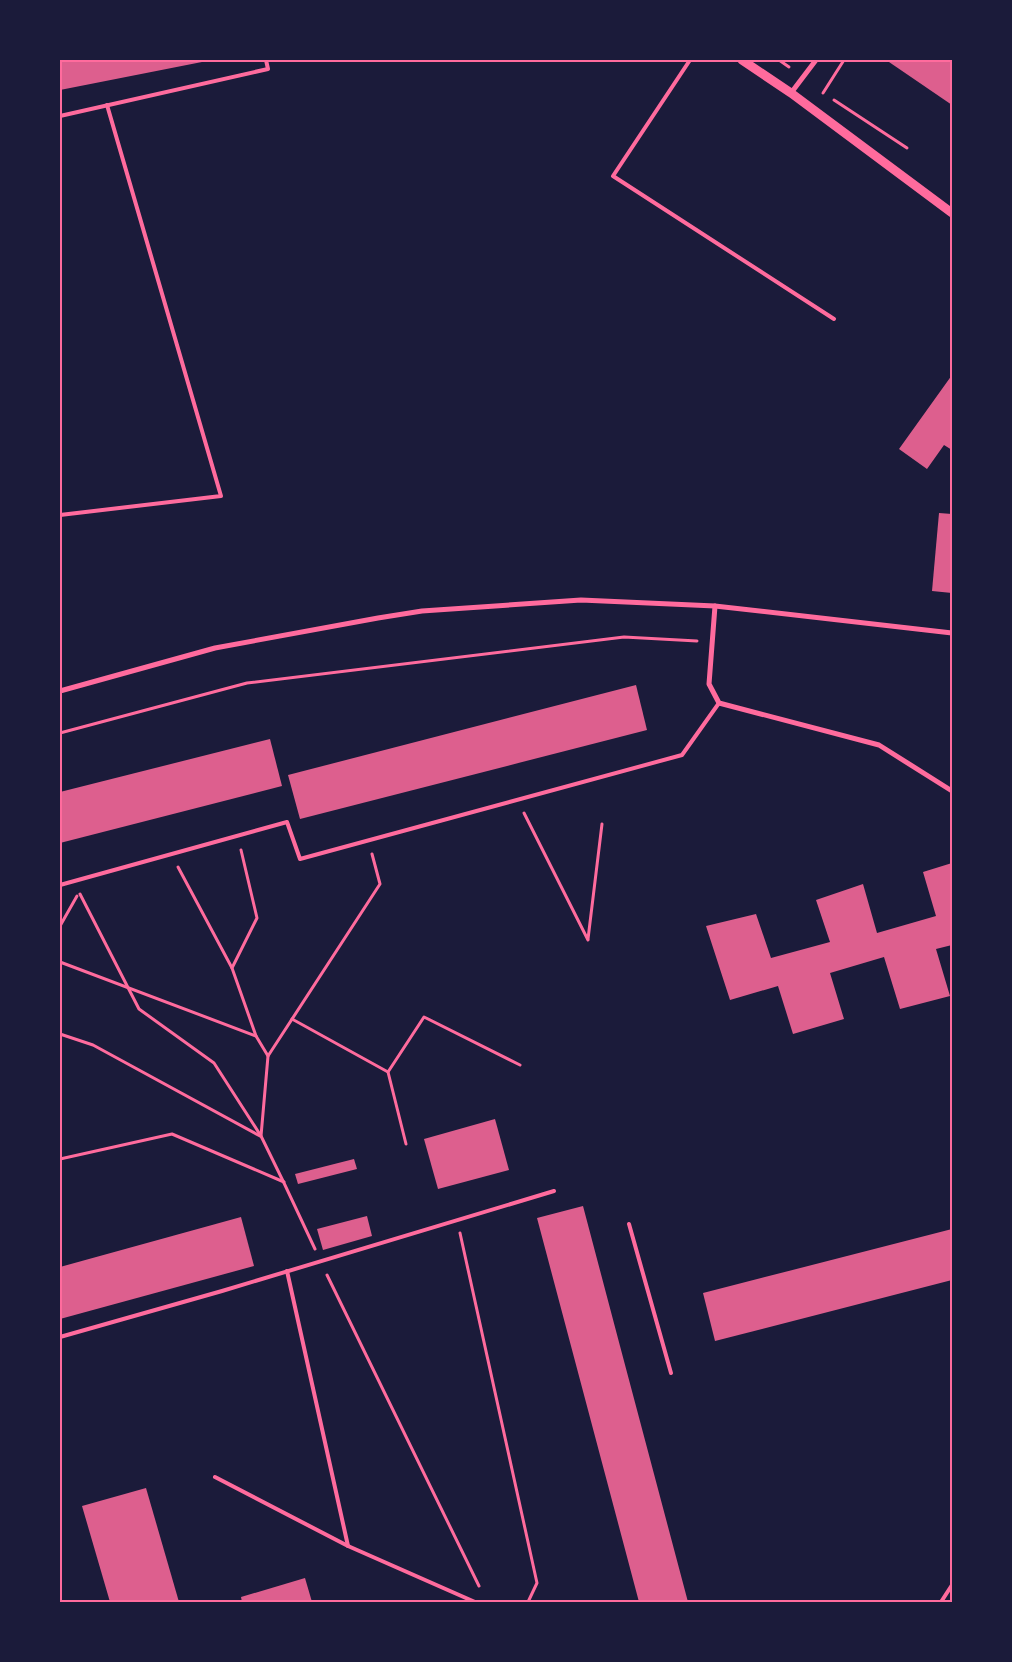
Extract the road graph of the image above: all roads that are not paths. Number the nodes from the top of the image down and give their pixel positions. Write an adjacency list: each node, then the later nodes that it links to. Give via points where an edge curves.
1 (266, 60): 6 (lane, via 268,69)
2 (690, 60): 9 (lane, via 613,176)
3 (742, 60): 5 (street)
4 (816, 60): 5 (street)
5 (791, 93): 8 (street)
6 (107, 105): 7 (lane); 10 (lane, via 221,496)
7 (60, 116)
8 (952, 213)
9 (834, 319)
10 (60, 515)
11 (715, 606): 12 (street); 13 (street, via 581,600 422,611 215,648); 14 (street, via 709,684)
12 (952, 633)
13 (60, 691)
14 (719, 703): 15 (street, via 880,745); 16 (lane, via 682,755 300,859 287,822)
15 (952, 791)
16 (60, 885)
17 (554, 1191): 19 (lane)
18 (629, 1224): 21 (lane)
19 (287, 1271): 20 (lane); 23 (lane)
20 (60, 1337)
21 (672, 1374)
22 (215, 1478): 23 (lane)
23 (348, 1546): 25 (lane)
24 (952, 1585): 26 (lane)
25 (475, 1602)
26 (941, 1602)

